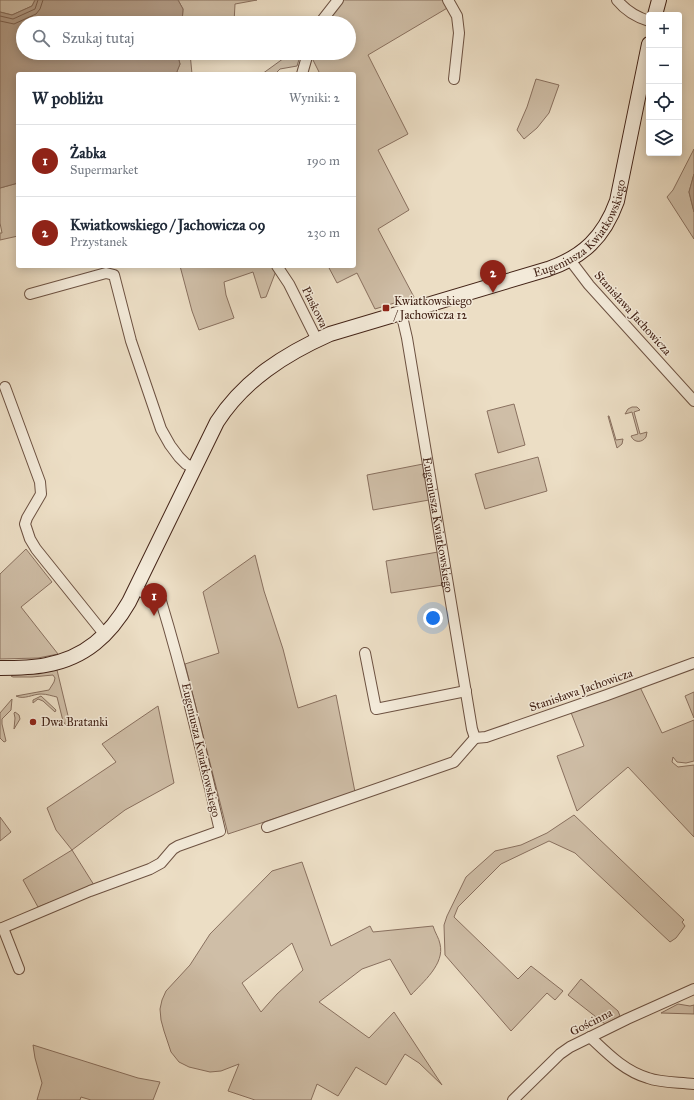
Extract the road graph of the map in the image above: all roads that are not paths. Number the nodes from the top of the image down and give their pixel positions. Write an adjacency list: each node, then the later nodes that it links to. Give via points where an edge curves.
1 (338, 0): 6 (street)
2 (448, 0): 11 (street, via 457,16 459,33)
3 (617, 0): 7 (street, via 636,17)
4 (659, 0): 5 (street)
5 (656, 12)
6 (325, 16)
7 (646, 20)
8 (648, 48): 12 (street, Eugeniusza Kwiatkowskiego, via 612,215 590,246)
9 (306, 60): 10 (street)
10 (303, 72)
11 (454, 79)
12 (570, 260): 15 (street, Eugeniusza Kwiatkowskiego, via 548,269); 18 (street, Stanisława Jachowicza, via 589,285)
13 (278, 268): 16 (street, Piaskowa)
14 (30, 294): 19 (street, via 106,273 114,275 131,341 161,429 179,457)
15 (401, 312): 16 (street, Eugeniusza Kwiatkowskiego); 25 (street, Eugeniusza Kwiatkowskiego, via 408,338)
16 (317, 340): 19 (street, Eugeniusza Kwiatkowskiego, via 276,363 243,388 217,422)
17 (4, 388): 21 (street, via 40,482 41,494 25,524 30,539 36,550)
18 (694, 401)
19 (194, 468): 20 (street, Eugeniusza Kwiatkowskiego)
20 (136, 589): 21 (street, Eugeniusza Kwiatkowskiego, via 121,616); 28 (street, Eugeniusza Kwiatkowskiego, via 161,601 195,720 220,831 178,846 161,863 150,869)
21 (105, 635): 24 (street, Eugeniusza Kwiatkowskiego, via 97,643 71,658 32,667)
22 (365, 653): 25 (street, via 376,709)
23 (694, 663): 26 (street, Stanisława Jachowicza, via 607,696 493,735)
24 (0, 668)
25 (466, 691): 26 (street, Eugeniusza Kwiatkowskiego, via 472,729)
26 (476, 738): 27 (street, via 454,762)
27 (267, 827)
28 (2, 928): 29 (street)
29 (19, 969)
30 (694, 988): 31 (street, Gościnna)
31 (590, 1037): 32 (street, via 630,1072 649,1079); 33 (street, Gościnna, via 560,1054)
32 (694, 1084)
33 (513, 1100)

